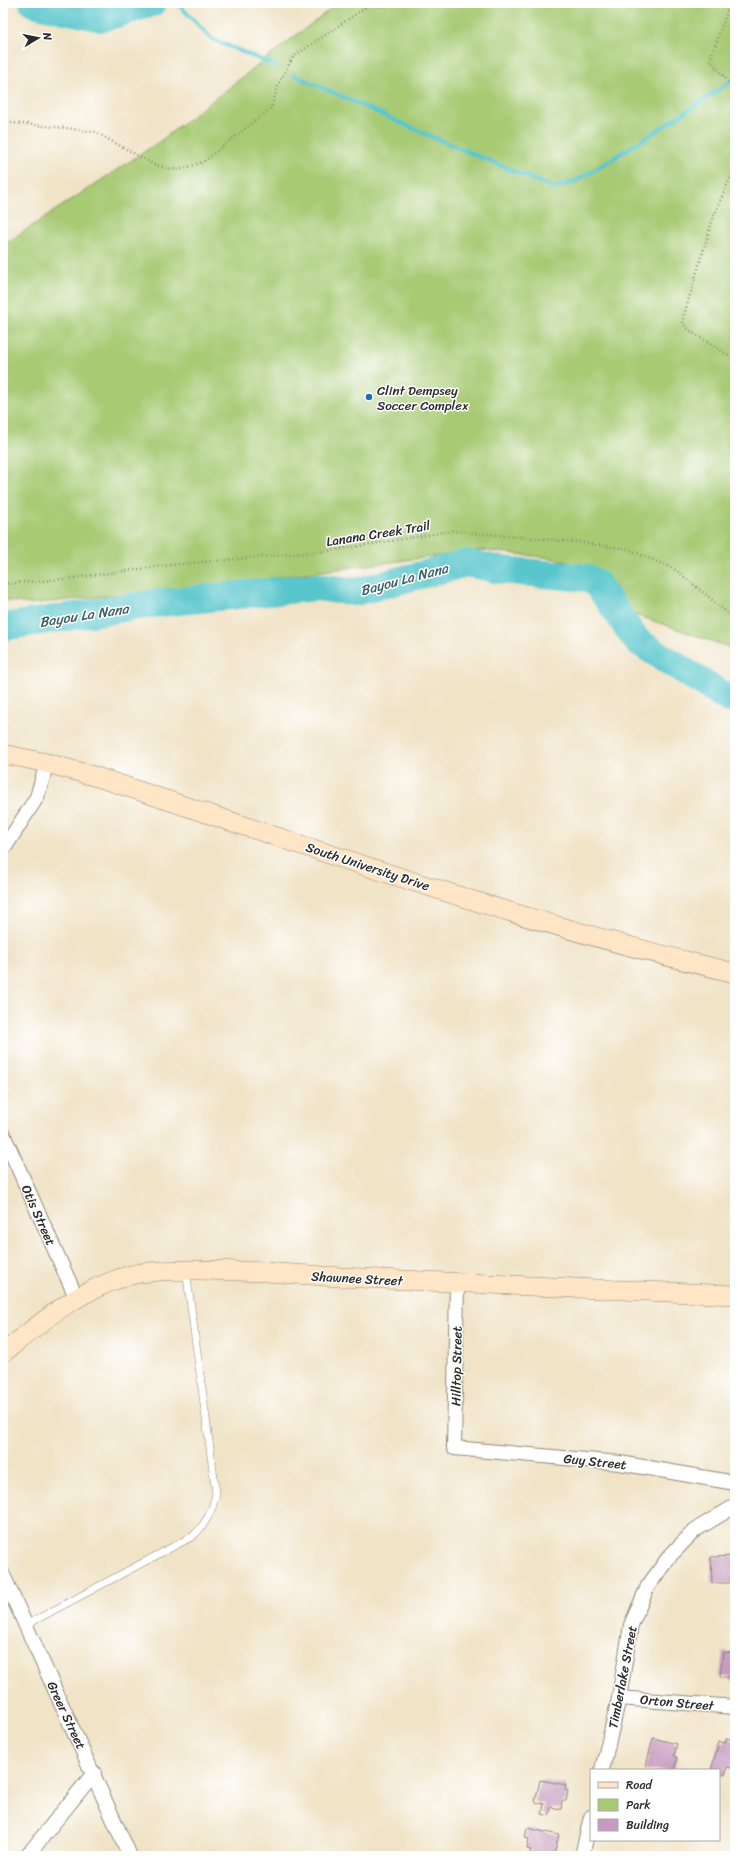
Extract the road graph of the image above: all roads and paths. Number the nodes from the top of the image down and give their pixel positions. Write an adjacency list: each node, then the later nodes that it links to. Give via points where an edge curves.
1 (372, 3): 4 (path, via 293,57 279,83 271,108 203,162 191,167 179,170 155,165 95,132)
2 (730, 3): 3 (path, via 710,60)
3 (734, 88)
4 (3, 122)
5 (735, 167): 6 (path, via 714,215 683,324)
6 (735, 359)
7 (3, 584): 8 (path, Lanana Creek Trail, via 170,565 329,552 452,531 628,549 676,570)
8 (735, 619)
9 (3, 754): 10 (main road, South University Drive)
10 (48, 762): 11 (street, via 37,797); 12 (main road, South University Drive, via 491,906 648,953)
11 (3, 850)
12 (735, 973)
13 (3, 1134): 17 (street, Otis Street)
14 (186, 1270): 15 (main road, Shawnee Street); 17 (main road, Shawnee Street, via 133,1274 104,1283); 23 (lane, via 216,1494 210,1516 192,1536)
15 (457, 1283): 16 (main road, Shawnee Street); 19 (street, Hilltop Street)
16 (735, 1295)
17 (76, 1297): 18 (main road, Shawnee Street)
18 (3, 1353)
19 (454, 1448): 20 (street, Guy Street, via 620,1463)
20 (735, 1483)
21 (735, 1506): 24 (street, Timberlake Street, via 695,1530 669,1557 648,1586 631,1625)
22 (3, 1575): 23 (street, Greer Street)
23 (26, 1625): 27 (street, Greer Street)
24 (619, 1698): 25 (street, Orton Street); 26 (street, Timberlake Street)
25 (735, 1707)
26 (602, 1769)
27 (94, 1773): 29 (street); 30 (street, Greer Street)
28 (590, 1821): 31 (street)
29 (27, 1856)
30 (130, 1856)
31 (582, 1856)

